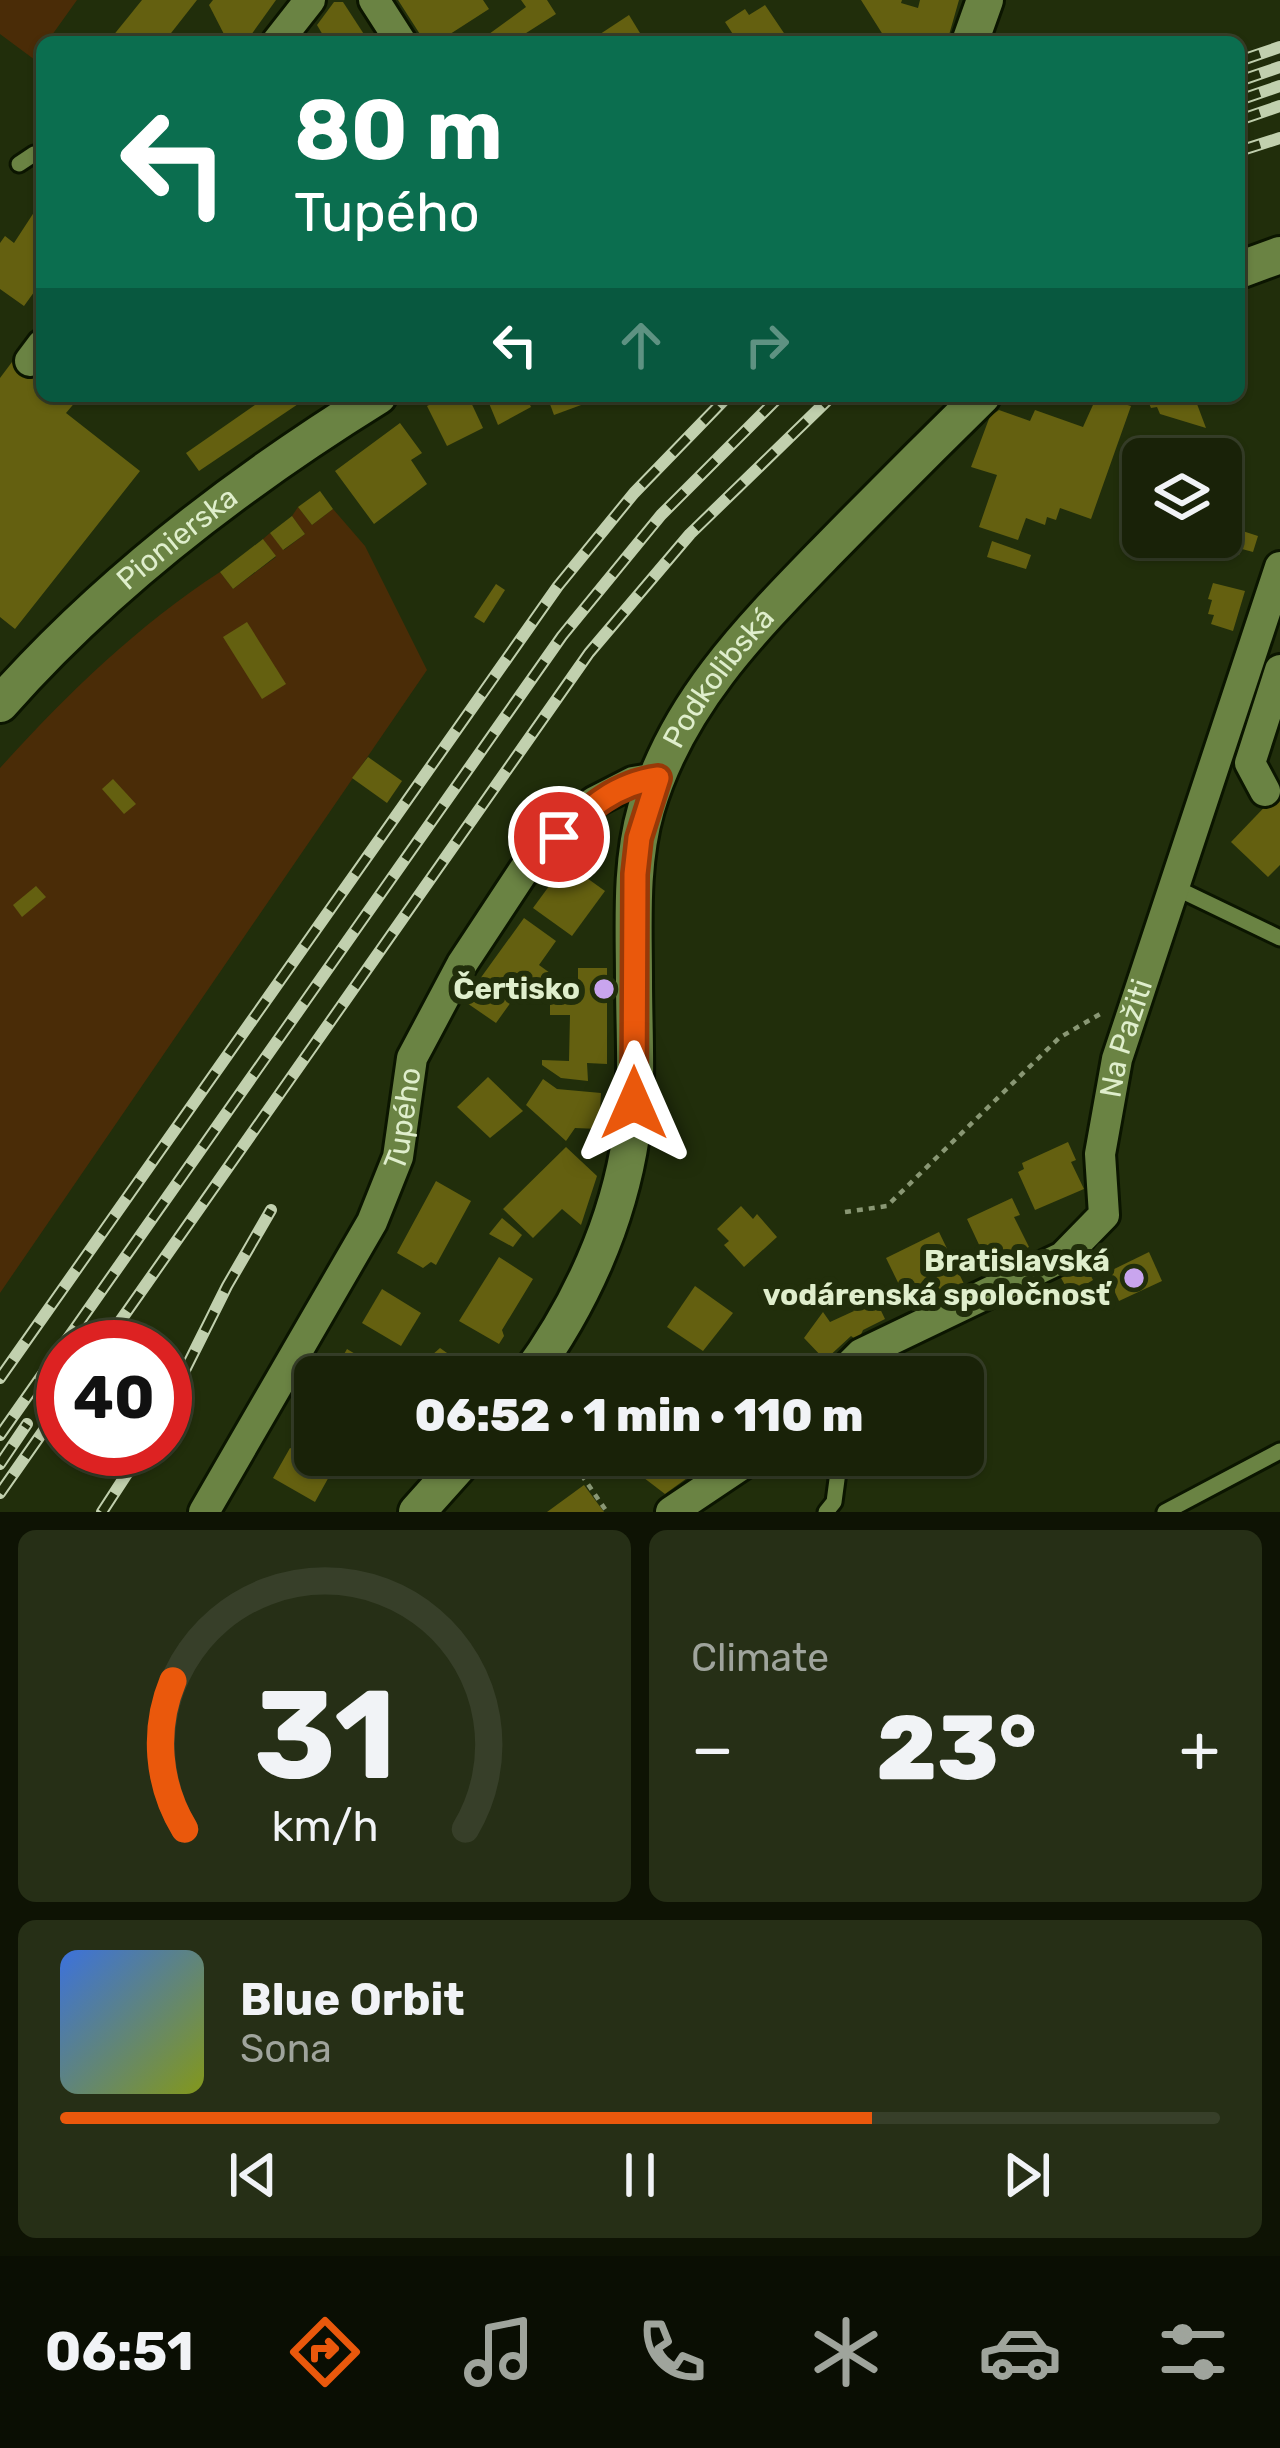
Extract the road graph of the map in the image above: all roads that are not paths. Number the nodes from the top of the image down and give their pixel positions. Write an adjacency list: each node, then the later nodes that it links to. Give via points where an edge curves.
1 (310, 0): 4 (street)
2 (374, 0): 5 (street)
3 (986, 1): 6 (street)
4 (282, 36)
5 (397, 36)
6 (972, 36)
7 (36, 154): 8 (lane)
8 (19, 164)
9 (1280, 255): 10 (street)
10 (1245, 273)
11 (369, 402): 15 (street, Pionierska, via 133,572)
12 (976, 402): 16 (street, Podkolibská, via 738,643 680,729)
13 (1280, 567): 18 (street, Na Pažiti)
14 (1280, 670): 17 (street, via 1250,763)
15 (0, 704)
16 (658, 778): 20 (street, Podkolibská, via 635,874 634,1103 624,1170 590,1271); 26 (street, Tupého, via 594,802 524,870 463,964 412,1058 398,1157 372,1222)
17 (1265, 791)
18 (1176, 888): 19 (lane); 21 (street, Na Pažiti, via 1117,1059 1100,1154 1104,1215 1064,1257)
19 (1280, 938)
20 (542, 1356)
21 (859, 1356)
22 (1280, 1451): 30 (lane)
23 (449, 1476): 27 (street)
24 (725, 1476): 28 (street)
25 (837, 1476): 29 (lane)
26 (204, 1512)
27 (417, 1512)
28 (671, 1512)
29 (826, 1512)
30 (1166, 1512)

